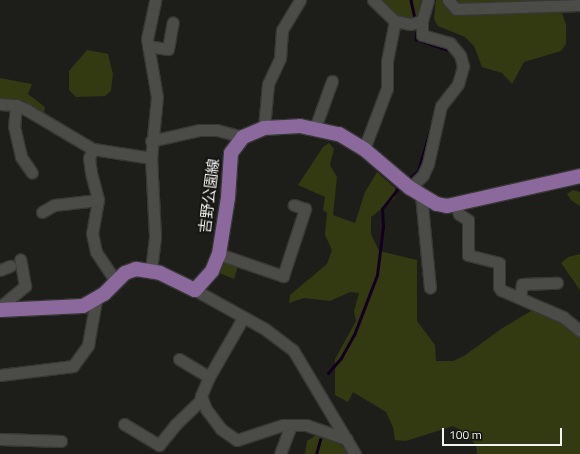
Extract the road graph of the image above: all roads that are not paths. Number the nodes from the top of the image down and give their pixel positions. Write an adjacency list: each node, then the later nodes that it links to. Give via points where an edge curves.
1 (155, 0): 10 (street, via 148,28)
2 (300, 0): 14 (street, via 282,30 280,58 268,84)
3 (374, 0): 7 (street)
4 (428, 0): 9 (street)
5 (448, 0): 6 (street, via 456,10)
6 (580, 5)
7 (395, 21): 9 (street); 19 (street, via 388,61 387,88)
8 (173, 22): 10 (street, via 168,49)
9 (416, 23): 23 (street, via 422,35 450,43 460,55 463,66 458,84 441,106 428,164)
10 (148, 46): 17 (street, via 158,97)
11 (336, 82): 15 (street)
12 (0, 104): 13 (street)
13 (16, 105): 18 (street); 21 (street, via 14,126 21,157)
14 (264, 128): 15 (main road, 吉野公園線); 16 (main road, 吉野公園線)
15 (318, 128): 19 (main road, 吉野公園線, via 345,136)
16 (243, 137): 17 (street, via 217,130 199,130); 28 (main road, 吉野公園線, via 231,153 228,198)
17 (152, 141): 20 (street)
18 (93, 149): 20 (street); 24 (street, via 89,158 90,173)
19 (364, 149): 23 (main road, 吉野公園線)
20 (150, 158): 30 (street, via 154,219)
21 (32, 173)
22 (580, 176): 26 (main road, 吉野公園線, via 519,188)
23 (415, 191): 26 (main road, 吉野公園線, via 437,204); 33 (street)
24 (98, 200): 27 (street, via 54,205); 31 (street, via 92,233 96,252)
25 (294, 205): 28 (street, via 305,209 283,276)
26 (456, 206): 35 (street, via 459,214 468,220 468,255 495,260 498,263 499,287)
27 (42, 212)
28 (219, 254): 34 (main road, 吉野公園線, via 212,271)
29 (20, 259): 37 (street, via 25,286)
30 (151, 270): 31 (main road, via 125,273); 34 (main road)
31 (115, 280): 36 (main road)
32 (557, 283): 35 (street, via 522,284)
33 (430, 288)
34 (196, 290): 38 (street)
35 (520, 298): 39 (street, via 563,317)
36 (96, 300): 37 (main road, via 83,306 68,308); 41 (street, via 88,345 73,366)
37 (0, 308)
38 (243, 318): 42 (street); 47 (street, via 278,338 292,350)
39 (580, 332)
40 (179, 359): 42 (street)
41 (0, 375)
42 (209, 377): 43 (street)
43 (202, 400): 44 (street, via 160,445); 45 (street, via 221,429 237,440 271,428)
44 (124, 424)
45 (291, 425): 47 (street, via 318,428); 49 (street)
46 (0, 439): 48 (street)
47 (347, 439): 50 (street)
48 (61, 441)
49 (280, 454)
50 (355, 454)

